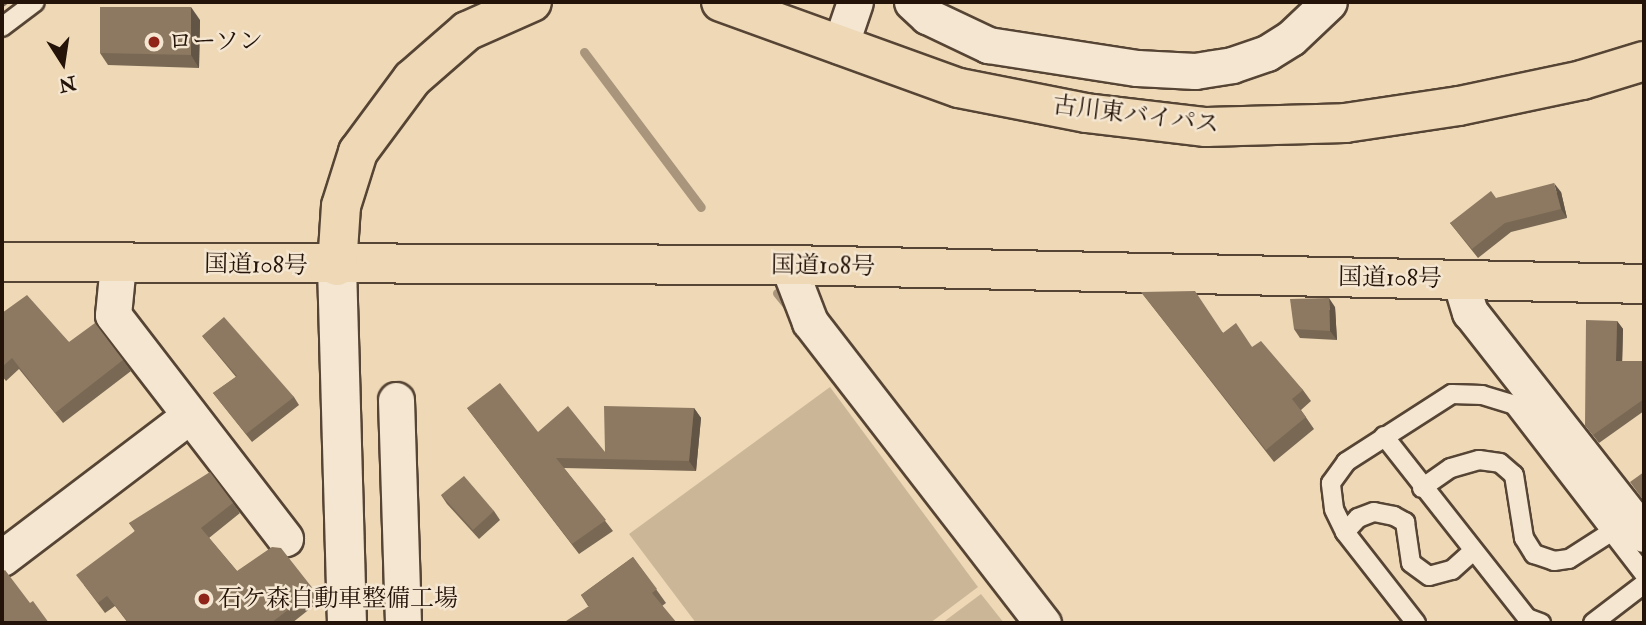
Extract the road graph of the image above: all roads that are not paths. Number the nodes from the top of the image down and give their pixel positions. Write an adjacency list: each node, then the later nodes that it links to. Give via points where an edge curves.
1 (35, 2): 7 (lane)
2 (532, 2): 13 (highway, via 467,31 412,79 358,152 341,206)
3 (721, 2): 8 (highway, 古川東バイパス)
4 (855, 2): 8 (street)
5 (912, 2): 6 (street, via 927,16 988,45 1137,68 1195,71 1268,53)
6 (1329, 2)
7 (2, 27)
8 (840, 46): 9 (highway, 古川東バイパス, via 959,88 1086,113 1206,127 1345,123 1459,106)
9 (1644, 61)
10 (2, 262): 11 (highway, 国道108号)
11 (118, 264): 13 (highway, 国道108号); 17 (street, via 113,315)
12 (789, 265): 13 (highway, 国道108号); 14 (highway, 国道108号); 29 (street, via 810,322)
13 (337, 266): 27 (street)
14 (1460, 280): 15 (highway, 国道108号); 21 (street, via 1470,312)
15 (1644, 284)
16 (396, 400): 28 (street)
17 (189, 416): 22 (street); 24 (street)
18 (1384, 436): 19 (lane); 20 (lane, via 1346,462 1331,483 1334,509); 21 (lane, via 1452,394 1482,395 1514,405)
19 (1422, 488): 21 (lane, via 1451,468 1479,460 1500,463 1514,475 1524,538 1534,554 1554,561); 23 (lane)
20 (1345, 532): 23 (lane, via 1358,518 1374,512 1394,516 1405,522 1411,563 1429,576 1452,570); 30 (lane)
21 (1628, 533): 25 (lane)
22 (285, 538)
23 (1473, 551): 31 (lane, via 1527,618)
24 (2, 558)
25 (1644, 575)
26 (1644, 584): 32 (lane)
27 (347, 623)
28 (403, 623)
29 (1043, 623)
30 (1416, 623)
31 (1541, 623)
32 (1593, 623)

